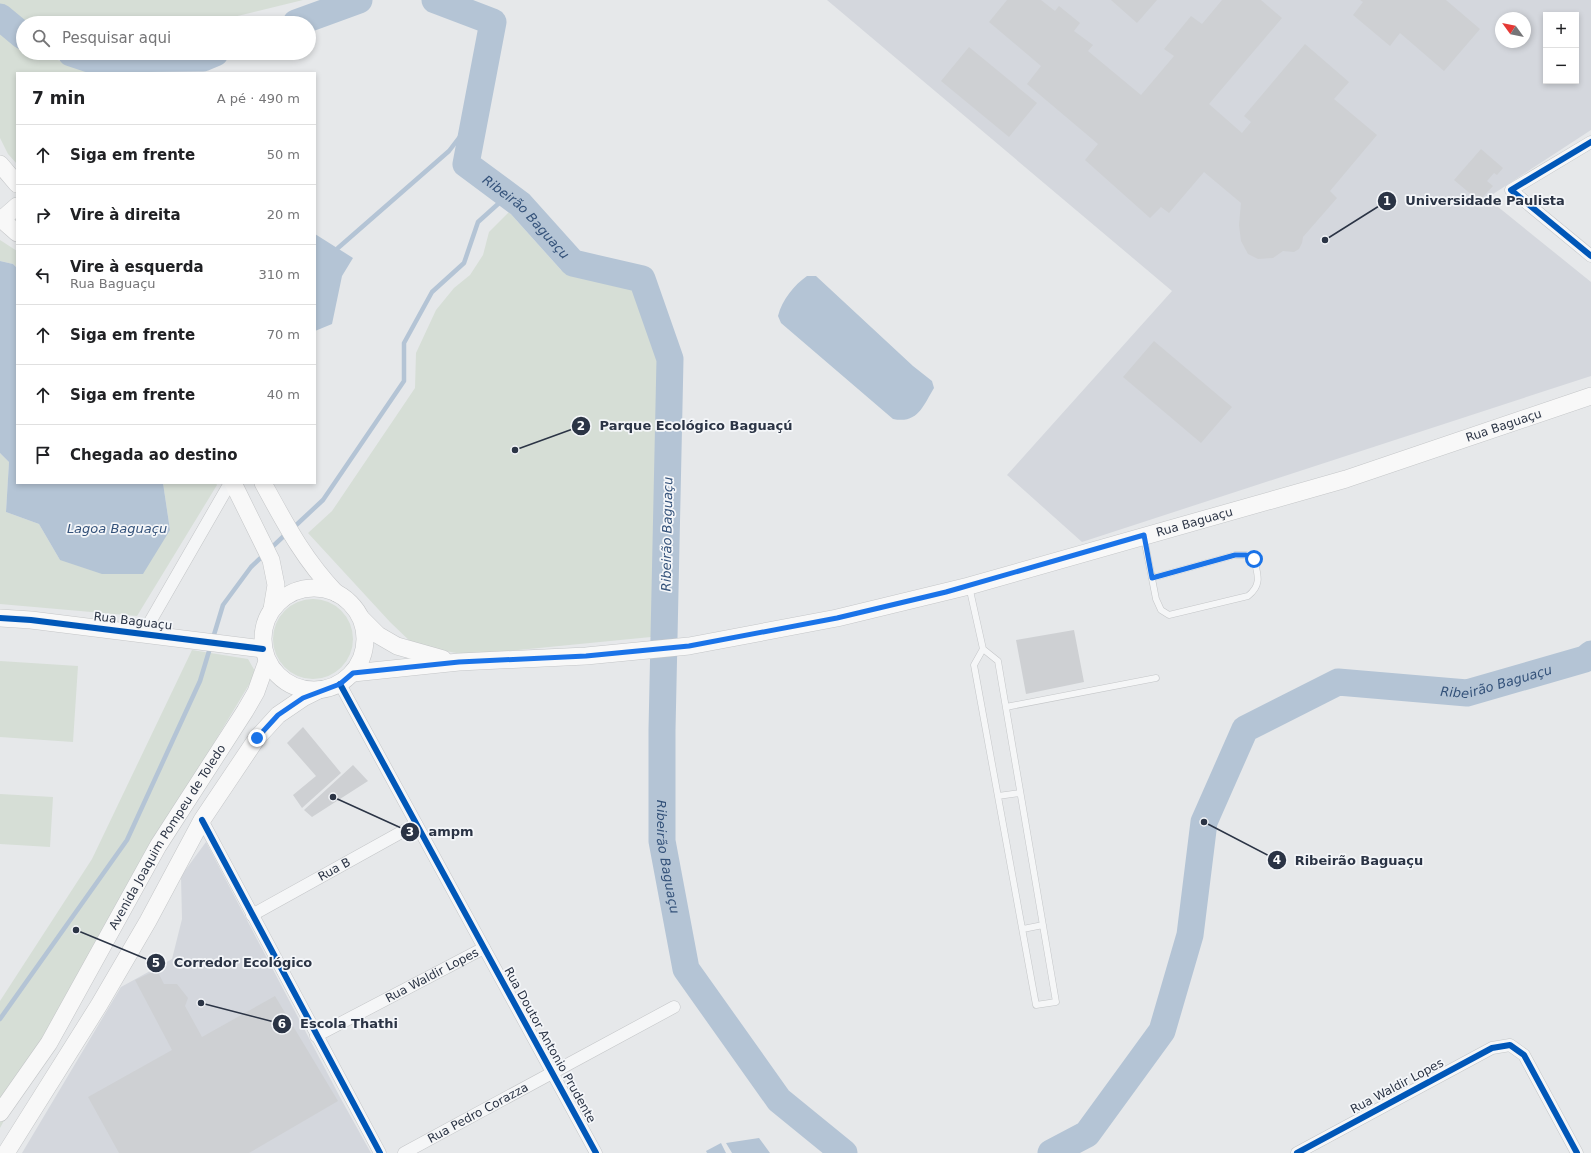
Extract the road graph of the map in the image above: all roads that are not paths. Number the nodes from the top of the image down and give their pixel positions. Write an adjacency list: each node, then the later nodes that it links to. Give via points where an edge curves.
1 (1591, 142): 7 (street, via 1511,190)
2 (0, 164): 3 (main road)
3 (16, 183)
4 (16, 207): 5 (main road)
5 (1, 219): 6 (main road)
6 (16, 232)
7 (1591, 256)
8 (1591, 396): 12 (main road, Rua Baguaçu, via 1346,479)
9 (230, 484): 19 (street)
10 (232, 484): 16 (main road, via 271,560 276,585)
11 (264, 484): 15 (main road, via 295,542 316,572)
12 (1144, 535): 13 (lane); 14 (main road, Rua Baguaçu)
13 (1152, 578): 13 (lane, via 1235,555 1246,555 1254,559 1258,578 1256,590 1248,596 1169,615 1162,610 1156,599)
14 (969, 586): 20 (lane); 22 (main road, Rua Baguaçu, via 837,618 689,646 586,656)
15 (336, 593): 16 (main road, via 319,588 301,590 285,597); 17 (main road, via 350,603)
16 (272, 610): 21 (main road, via 264,628)
17 (360, 616): 22 (main road, via 378,635 397,646); 23 (main road, via 365,631 365,646 361,660)
18 (0, 618): 19 (main road, Rua Baguaçu)
19 (143, 634): 21 (main road, Rua Baguaçu, via 235,646)
20 (984, 649): 27 (lane, via 998,661); 29 (lane, via 974,665)
21 (265, 655): 26 (main road, via 276,674 288,684 303,690); 39 (main road, Avenida Joaquim Pompeu de Toledo, via 256,692 158,846 49,1043)
22 (459, 662): 23 (main road)
23 (353, 673): 25 (main road)
24 (1156, 678): 27 (lane)
25 (340, 684): 26 (main road); 31 (street, Rua Doutor Antonio Prudente)
26 (319, 690): 30 (main road, Avenida Joaquim Pompeu de Toledo, via 278,715 257,738)
27 (1006, 707): 28 (lane)
28 (1020, 793): 29 (lane); 33 (lane)
29 (998, 796): 34 (lane)
30 (202, 820): 32 (street); 40 (main road, Avenida Joaquim Pompeu de Toledo, via 103,998)
31 (416, 824): 32 (street, Rua B); 35 (street, Rua Doutor Antonio Prudente)
32 (252, 915): 37 (street)
33 (1043, 925): 34 (lane); 34 (lane, via 1056,1002 1036,1005)
34 (1023, 929)
35 (484, 948): 37 (street, Rua Waldir Lopes); 38 (street, Rua Doutor Antonio Prudente)
36 (674, 1007): 38 (street, Rua Pedro Corazza)
37 (316, 1036): 41 (street)
38 (552, 1073): 42 (street, Rua Pedro Corazza); 43 (street, Rua Doutor Antonio Prudente)
39 (0, 1113)
40 (6, 1153)
41 (380, 1153)
42 (404, 1153)
43 (596, 1153)
44 (1297, 1153): 45 (street, Rua Waldir Lopes, via 1492,1048 1510,1045 1524,1055)
45 (1577, 1153)

